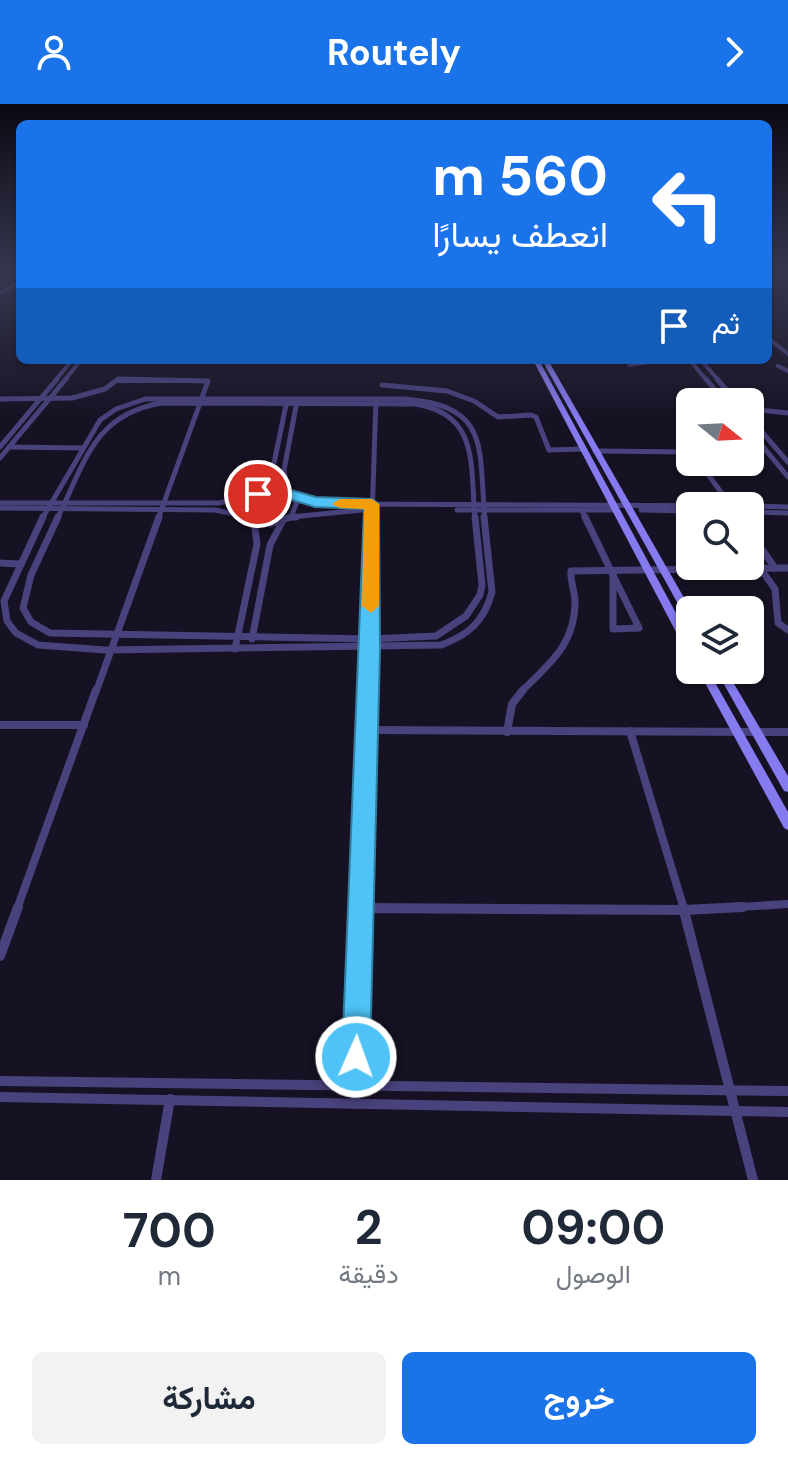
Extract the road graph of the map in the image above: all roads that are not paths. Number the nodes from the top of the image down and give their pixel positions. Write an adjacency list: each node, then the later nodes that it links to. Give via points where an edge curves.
1 (772, 341): 2 (street)
2 (788, 354)
3 (69, 364): 17 (street)
4 (78, 364): 18 (street)
5 (538, 364): 30 (street)
6 (547, 364): 31 (street)
7 (636, 364): 10 (street)
8 (693, 364): 14 (street)
9 (704, 364): 15 (street)
10 (629, 365)
11 (778, 366): 12 (street)
12 (788, 371)
13 (382, 385): 30 (street, via 447,391 498,417 531,415 549,450)
14 (713, 388)
15 (725, 388)
16 (0, 399): 17 (street)
17 (39, 399): 18 (street); 26 (street)
18 (48, 399): 19 (street, via 86,395 118,379 208,381); 27 (street)
19 (201, 400): 20 (street); 28 (street, via 145,399 124,405 97,422); 40 (street, via 161,403 115,418 102,432); 41 (street)
20 (287, 400): 21 (street); 36 (street, via 272,473)
21 (297, 401): 22 (street); 37 (street, via 284,474)
22 (376, 401): 42 (street); 47 (street, via 428,406 463,426); 48 (street, via 441,403 470,422 476,433)
23 (764, 410): 24 (street)
24 (788, 413)
25 (764, 434): 34 (street)
26 (0, 447)
27 (9, 447): 28 (street); 33 (street)
28 (82, 448): 39 (street)
29 (764, 448): 35 (street)
30 (584, 449): 45 (street)
31 (595, 451): 32 (street); 45 (street)
32 (676, 452)
33 (0, 458)
34 (788, 462)
35 (788, 477)
36 (256, 495): 37 (street, via 270,490); 41 (street); 54 (street, via 245,509)
37 (291, 495): 42 (street); 53 (street, via 298,507)
38 (0, 506): 39 (street)
39 (50, 506): 40 (street); 58 (street)
40 (65, 506): 41 (street); 70 (street, via 28,577 22,605 27,618 55,635)
41 (163, 506): 54 (street); 70 (street)
42 (372, 506): 47 (street); 53 (street); 73 (street)
43 (676, 506): 45 (street)
44 (764, 506): 46 (street)
45 (621, 507): 48 (street); 49 (street); 50 (street); 59 (street); 60 (street)
46 (788, 507)
47 (472, 508): 48 (street); 73 (street, via 482,585 476,607 458,625 436,636)
48 (482, 508): 50 (street); 73 (street, via 492,592 479,623 466,637 441,645)
49 (676, 510)
50 (582, 511): 65 (street)
51 (764, 512): 52 (street)
52 (788, 513)
53 (291, 517): 55 (street)
54 (251, 519): 55 (street); 71 (street, via 257,544)
55 (282, 522): 72 (street, via 270,545)
56 (764, 552): 63 (street)
57 (0, 563): 58 (street)
58 (19, 564): 74 (street, via 3,601 8,623 25,641 52,648)
59 (644, 567): 60 (street); 65 (street); 68 (street)
60 (661, 568): 61 (street); 67 (street)
61 (676, 568)
62 (764, 568): 63 (street)
63 (775, 568): 64 (street)
64 (788, 568)
65 (611, 571): 65 (street, via 613,629 639,628 632,615); 83 (street, via 571,571 574,615 566,643 547,672 508,706)
66 (764, 574): 69 (street, via 775,589 778,623)
67 (678, 596)
68 (676, 623)
69 (788, 630)
70 (116, 636): 71 (street); 74 (street)
71 (238, 638): 72 (street); 75 (street)
72 (252, 638): 73 (street); 76 (street)
73 (370, 644): 76 (street); 81 (street)
74 (111, 649): 75 (street); 80 (street)
75 (235, 649): 76 (street)
76 (251, 649)
77 (711, 684): 84 (street)
78 (729, 684): 85 (street)
79 (0, 725): 80 (street)
80 (84, 725): 92 (street)
81 (368, 730): 83 (street); 90 (street)
82 (630, 731): 83 (street); 84 (street); 91 (street)
83 (507, 732)
84 (738, 732): 85 (street); 88 (street)
85 (757, 732): 86 (street); 87 (street)
86 (788, 732)
87 (788, 787)
88 (788, 824)
89 (788, 904): 91 (street)
90 (362, 908): 91 (street); 94 (street)
91 (684, 910): 95 (street)
92 (0, 956)
93 (0, 1081): 94 (street)
94 (355, 1086): 95 (street); 99 (street)
95 (728, 1090): 96 (street); 100 (street)
96 (788, 1091)
97 (0, 1097): 98 (street)
98 (170, 1099): 99 (street); 102 (street)
99 (355, 1104): 100 (street)
100 (735, 1111): 101 (street); 103 (street)
101 (788, 1112)
102 (156, 1180)
103 (753, 1180)

